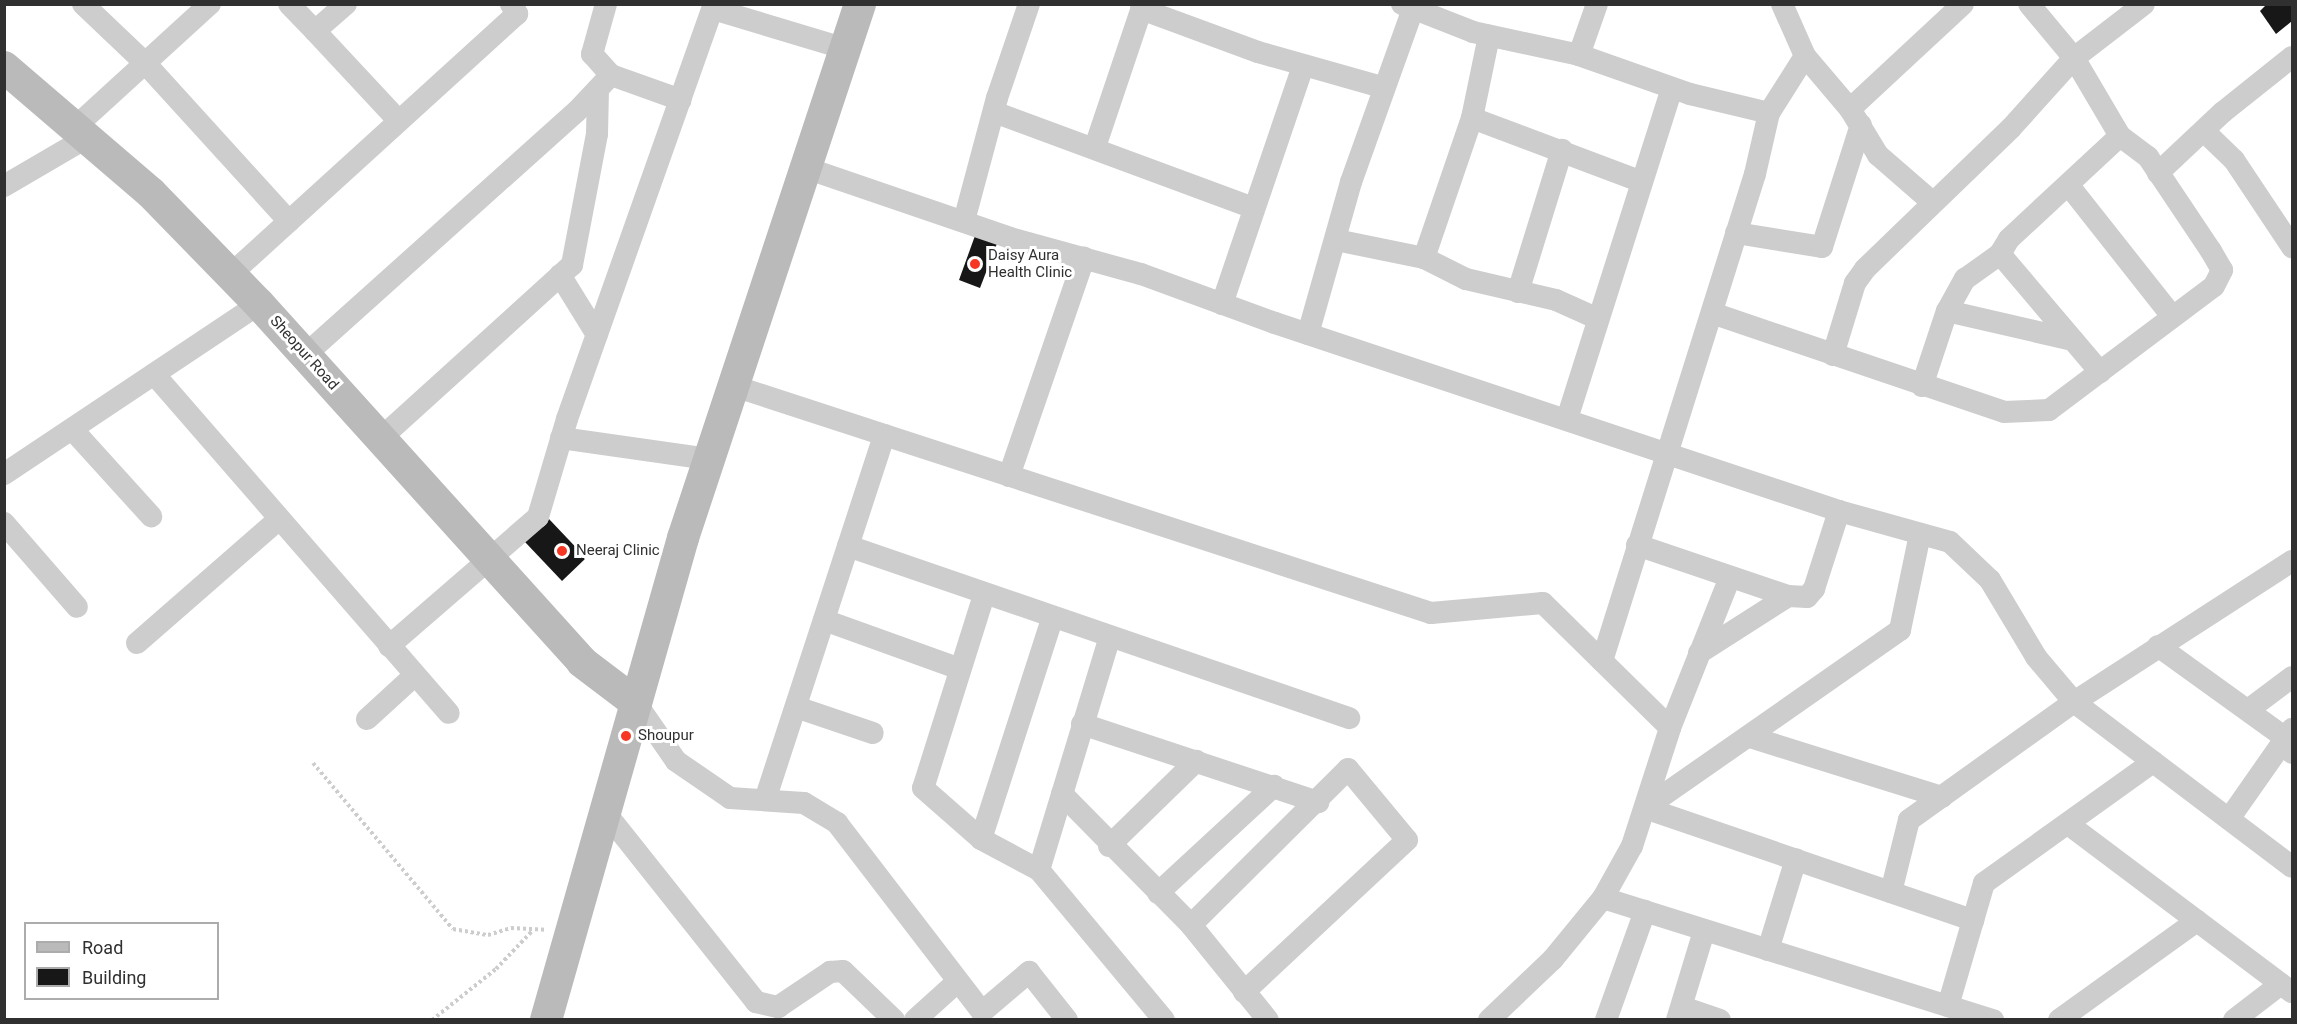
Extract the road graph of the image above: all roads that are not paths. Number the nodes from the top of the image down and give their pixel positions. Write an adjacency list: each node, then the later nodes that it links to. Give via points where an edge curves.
1 (83, 4): 25 (street)
2 (210, 4): 25 (street)
3 (289, 4): 18 (street)
4 (346, 4): 18 (street)
5 (511, 4): 36 (street, via 517,14)
6 (606, 4): 28 (street, via 592,54)
7 (861, 4): 20 (street)
8 (1029, 4): 32 (street)
9 (1597, 4): 21 (street)
10 (1782, 4): 22 (street)
11 (1963, 4): 34 (street)
12 (2029, 4): 24 (street)
13 (2144, 4): 24 (street)
14 (714, 7): 20 (street); 31 (street)
15 (1142, 7): 26 (street); 40 (street)
16 (1408, 7): 17 (street); 29 (street)
17 (1439, 11): 19 (street)
18 (315, 31): 36 (street)
19 (1489, 36): 21 (street); 35 (street)
20 (846, 49): 42 (street)
21 (1579, 55): 30 (street)
22 (1805, 56): 33 (street); 34 (street)
23 (2292, 57): 38 (street, via 2223,112)
24 (2074, 58): 39 (street); 47 (street, via 2011,128)
25 (146, 63): 37 (street); 49 (street)
26 (1303, 66): 29 (street); 48 (street)
27 (4, 67): 37 (street, Sheopur Road)
28 (604, 83): 31 (street); 58 (street, via 572,265); 69 (street)
29 (1382, 87): 52 (street)
30 (1672, 88): 33 (street); 44 (street)
31 (681, 100): 66 (street)
32 (994, 112): 40 (street); 50 (street)
33 (1769, 113): 51 (street)
34 (1856, 117): 47 (street, via 1878,155); 51 (street, via 1822,248)
35 (1472, 118): 41 (street); 56 (street)
36 (399, 121): 49 (street)
37 (80, 133): 45 (street); 57 (street, Sheopur Road, via 150,193)
38 (2206, 133): 43 (street); 53 (street, via 2234,160)
39 (2120, 136): 43 (street, via 2148,157); 46 (street, via 2101,150)
40 (1095, 147): 48 (street)
41 (1562, 150): 44 (street); 59 (street)
42 (806, 168): 50 (street); 73 (street)
43 (2158, 173): 64 (street, via 2222,270 2214,286)
44 (1640, 181): 65 (street)
45 (5, 186)
46 (2070, 187): 54 (street, via 2009,239); 64 (street)
47 (1931, 201): 70 (street, via 1855,283)
48 (1253, 208): 61 (street)
49 (289, 221): 57 (street)
50 (964, 222): 55 (street)
51 (1736, 233): 63 (street)
52 (1336, 240): 56 (street); 67 (street)
53 (2292, 248)
54 (2000, 254): 62 (street, via 1965,279); 68 (street)
55 (1084, 258): 61 (street); 83 (street)
56 (1425, 258): 59 (street, via 1466,279)
57 (231, 274): 60 (street, Sheopur Road)
58 (560, 275): 66 (street); 78 (street)
59 (1518, 292): 65 (street, via 1556,300)
60 (259, 303): 69 (street, Sheopur Road); 72 (street)
61 (1222, 304): 67 (street)
62 (1947, 311): 68 (street); 74 (street)
63 (1712, 313): 70 (street); 80 (street)
64 (2172, 315): 71 (street)
65 (1596, 318): 75 (street)
66 (597, 334): 79 (street)
67 (1308, 334): 75 (street)
68 (2073, 340): 71 (street)
69 (305, 355): 78 (street, Sheopur Road)
70 (1833, 355): 74 (street)
71 (2100, 372): 74 (street, via 2049,410 2004,412)
72 (154, 374): 76 (street); 86 (street)
73 (734, 386): 77 (street); 81 (street)
74 (1922, 386)
75 (1567, 419): 80 (street)
76 (72, 429): 82 (street); 85 (street)
77 (884, 435): 83 (street); 90 (street)
78 (381, 438): 91 (street, Sheopur Road)
79 (561, 438): 81 (street); 91 (street, via 538,517)
80 (1665, 450): 84 (street); 89 (street)
81 (710, 459): 109 (street)
82 (4, 474)
83 (1009, 476): 104 (street, via 1431,613 1543,603)
84 (1839, 511): 88 (street); 95 (street, via 1814,589 1807,597)
85 (152, 516)
86 (279, 519): 100 (street); 101 (street)
87 (4, 523): 96 (street)
88 (1920, 534): 108 (street, via 1950,542 1990,580 2036,657); 118 (street, via 1900,630)
89 (1636, 545): 93 (street); 104 (street)
90 (848, 546): 94 (street); 98 (street)
91 (489, 559): 101 (street); 109 (street, Sheopur Road, via 582,662)
92 (2292, 561): 102 (street)
93 (1730, 576): 95 (street); 103 (street)
94 (984, 595): 97 (street); 105 (street)
95 (1788, 596): 103 (street)
96 (77, 608)
97 (1052, 619): 99 (street); 131 (street)
98 (824, 620): 105 (street); 110 (street)
99 (1109, 640): 113 (street); 115 (street)
100 (137, 643)
101 (389, 646): 106 (street)
102 (2158, 646): 108 (street); 111 (street)
103 (1700, 653): 116 (street)
104 (1602, 661): 116 (street)
105 (960, 669): 131 (street, via 923,788)
106 (415, 675): 112 (street); 114 (street)
107 (2292, 677): 111 (street)
108 (2074, 702): 121 (street); 124 (street)
109 (636, 703): 125 (street, via 676,761 730,798); 128 (street)
110 (795, 706): 117 (street); 125 (street)
111 (2248, 710): 119 (street)
112 (449, 713)
113 (1349, 718)
114 (367, 719)
115 (1082, 724): 120 (street); 123 (street)
116 (1670, 728): 127 (street)
117 (873, 733)
118 (1750, 737): 124 (street); 127 (street)
119 (2289, 739): 129 (street)
120 (1196, 761): 122 (street); 132 (street)
121 (2153, 762): 129 (street); 130 (street)
122 (1274, 786): 126 (street); 137 (street)
123 (1062, 794): 132 (street); 135 (street)
124 (1942, 797): 136 (street, via 1909,820)
125 (765, 800): 145 (street, via 804,803 837,823)
126 (1318, 802): 142 (street); 147 (street, via 1348,769 1407,840)
127 (1645, 808): 133 (street); 138 (street, via 1632,846)
128 (605, 812): 152 (street); 153 (street, via 756,1002 778,1008 830,972 843,971)
129 (2229, 819): 134 (street)
130 (2068, 824): 140 (street, via 1984,883); 141 (street)
131 (981, 839): 135 (street)
132 (1110, 846): 137 (street)
133 (1796, 859): 136 (street); 144 (street)
134 (2292, 867)
135 (1038, 870): 156 (street)
136 (1891, 892): 140 (street)
137 (1158, 893): 142 (street)
138 (1603, 898): 139 (street); 151 (street, via 1553,959)
139 (1645, 911): 143 (street); 158 (street)
140 (1973, 920): 148 (street)
141 (2197, 921): 146 (street); 161 (street)
142 (1191, 925): 147 (street)
143 (1704, 930): 144 (street); 149 (street)
144 (1768, 950): 148 (street)
145 (957, 982): 150 (street); 154 (street)
146 (2287, 988): 162 (street)
147 (1244, 992): 157 (street)
148 (1948, 1006): 160 (street)
149 (1680, 1013): 159 (street)
150 (977, 1016): 155 (street, via 1029,972)
151 (1494, 1018)
152 (546, 1020)
153 (894, 1020)
154 (915, 1020)
155 (1067, 1020)
156 (1164, 1020)
157 (1268, 1020)
158 (1605, 1020)
159 (1720, 1020)
160 (1993, 1020)
161 (2060, 1020)
162 (2234, 1020)

